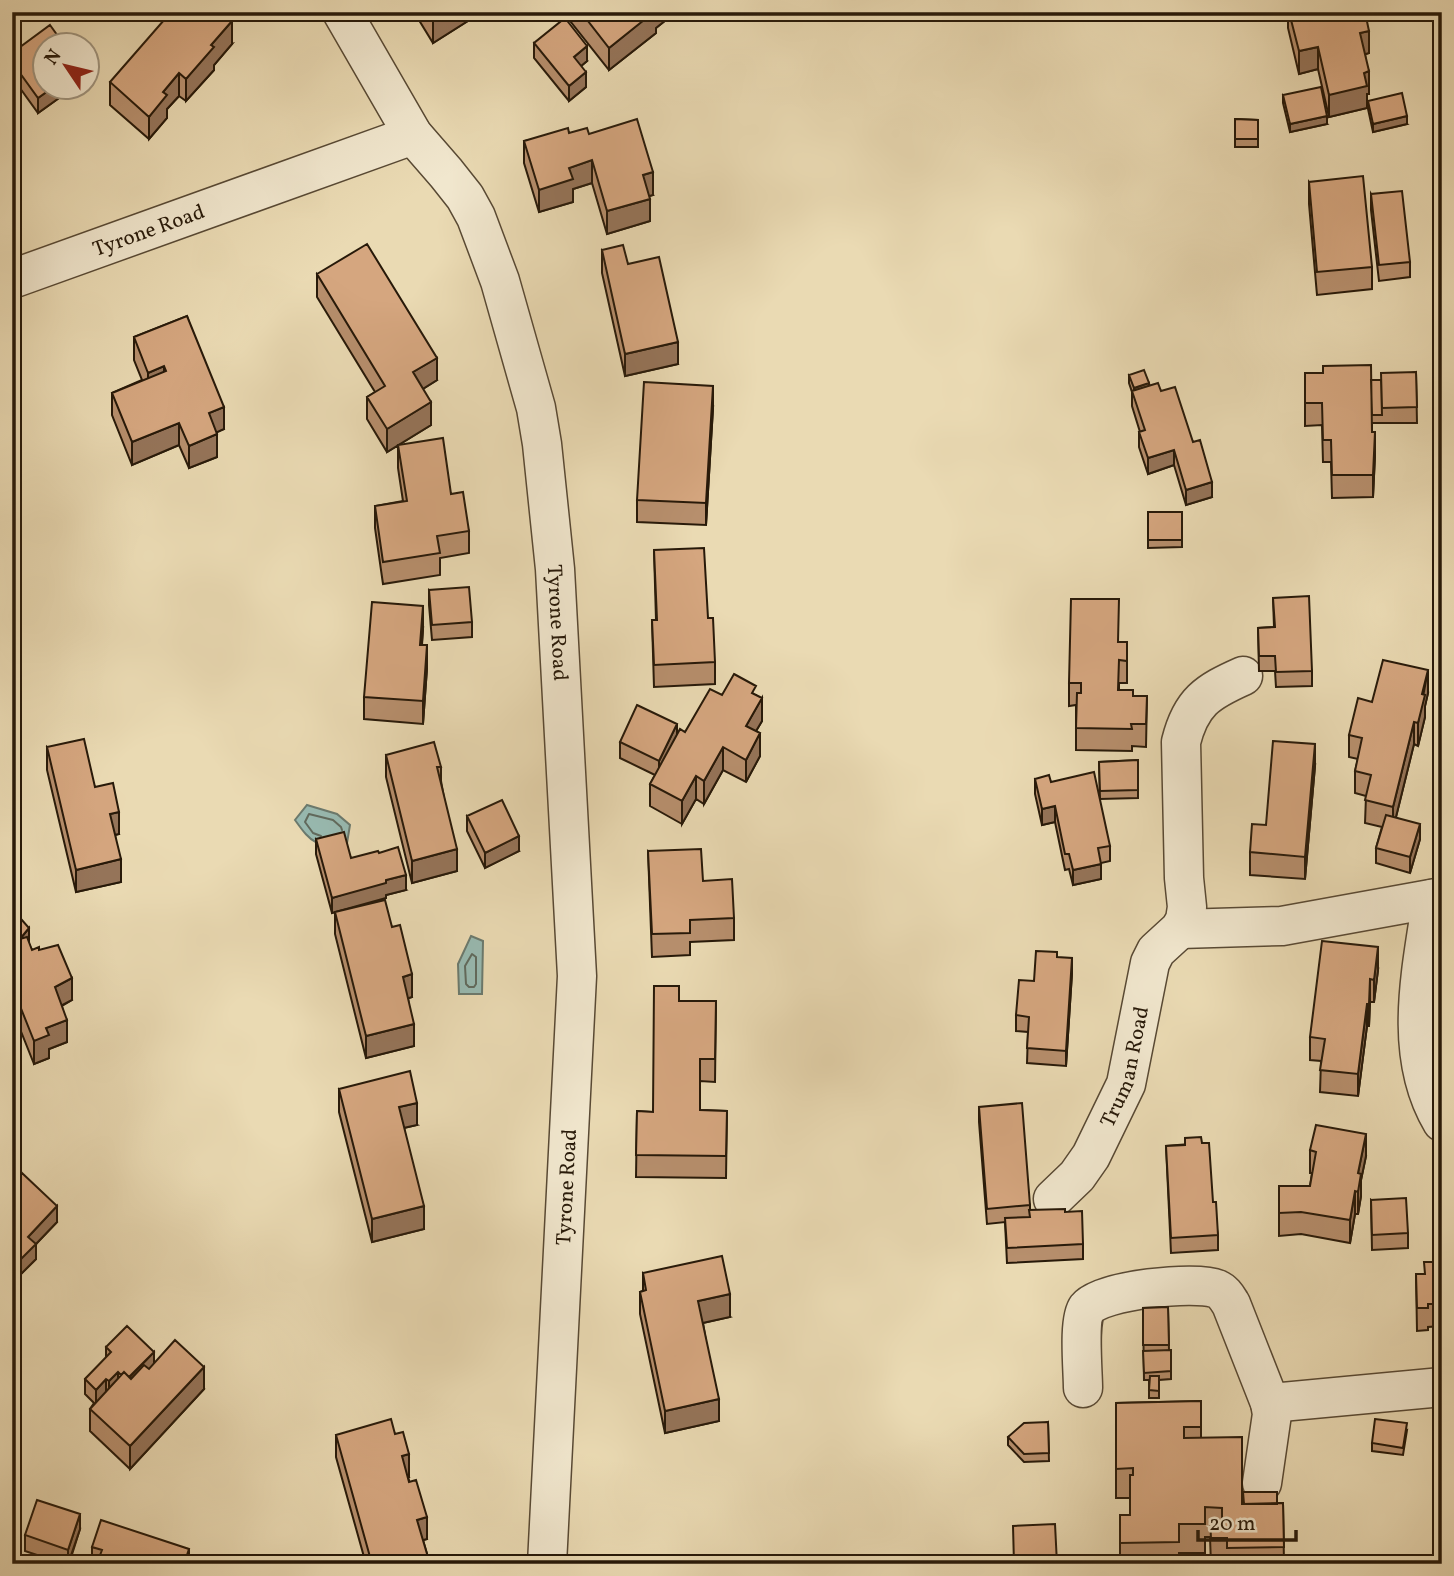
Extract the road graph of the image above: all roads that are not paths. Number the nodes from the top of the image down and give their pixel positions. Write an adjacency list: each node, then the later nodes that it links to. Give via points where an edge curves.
1 (342, 12): 2 (street)
2 (413, 135): 3 (street, Tyrone Road); 13 (street, Tyrone Road, via 476,217 500,281 536,408 547,482 577,976)
3 (12, 279)
4 (1243, 676): 6 (street, via 1201,699 1185,724 1181,742 1187,907)
5 (1437, 898): 6 (street, via 1282,926); 7 (street, via 1418,993 1420,1061 1430,1102)
6 (1180, 929): 8 (street, Truman Road, via 1161,944 1150,963 1126,1084 1116,1107 1091,1156)
7 (1442, 1122)
8 (1053, 1199)
9 (1442, 1387): 11 (street)
10 (1083, 1388): 11 (street, via 1084,1314 1096,1300 1146,1288 1207,1286 1225,1294 1231,1304)
11 (1270, 1403): 12 (street)
12 (1262, 1483)
13 (547, 1564)

